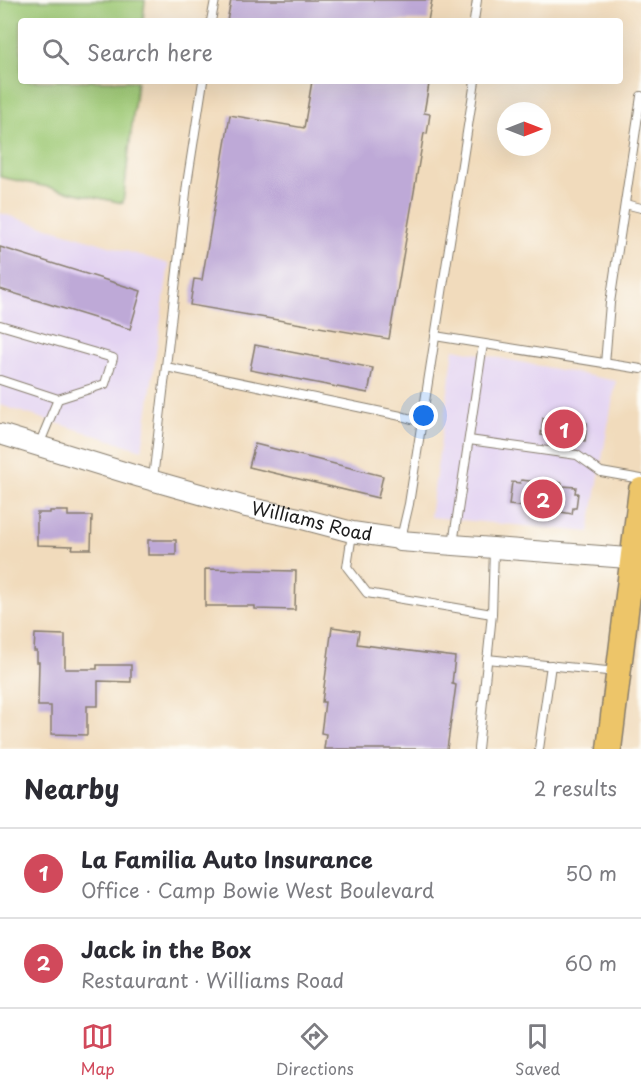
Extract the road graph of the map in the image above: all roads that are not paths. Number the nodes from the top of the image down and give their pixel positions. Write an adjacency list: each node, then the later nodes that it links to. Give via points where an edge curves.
1 (215, 0): 3 (lane)
2 (477, 0): 4 (lane)
3 (212, 18)
4 (474, 18)
5 (202, 84): 14 (lane)
6 (475, 84): 11 (lane)
7 (641, 96): 8 (lane)
8 (625, 204): 9 (lane); 13 (lane)
9 (641, 208)
10 (0, 325): 17 (lane, via 113,358 105,384)
11 (435, 336): 12 (lane); 18 (lane)
12 (483, 344): 13 (lane); 20 (lane)
13 (605, 364): 15 (lane)
14 (166, 367): 18 (lane); 23 (lane)
15 (641, 369)
16 (0, 380): 17 (lane)
17 (58, 399): 21 (lane)
18 (422, 422): 26 (lane)
19 (0, 434): 21 (street, Williams Road)
20 (469, 440): 22 (lane, via 577,455 601,472); 27 (lane)
21 (39, 446): 23 (street, Williams Road)
22 (641, 479)
23 (152, 481): 25 (street, Williams Road)
24 (641, 490): 29 (main road)
25 (352, 532): 26 (street, Williams Road); 30 (lane, via 347,567 367,593)
26 (400, 540): 27 (street, Williams Road)
27 (453, 544): 28 (street, Williams Road)
28 (494, 549): 29 (street, Williams Road); 30 (lane)
29 (636, 559): 33 (main road)
30 (492, 614): 31 (lane)
31 (487, 658): 32 (lane); 34 (lane)
32 (551, 665): 33 (lane); 35 (lane)
33 (618, 672): 36 (main road)
34 (478, 749)
35 (539, 749)
36 (609, 749)

